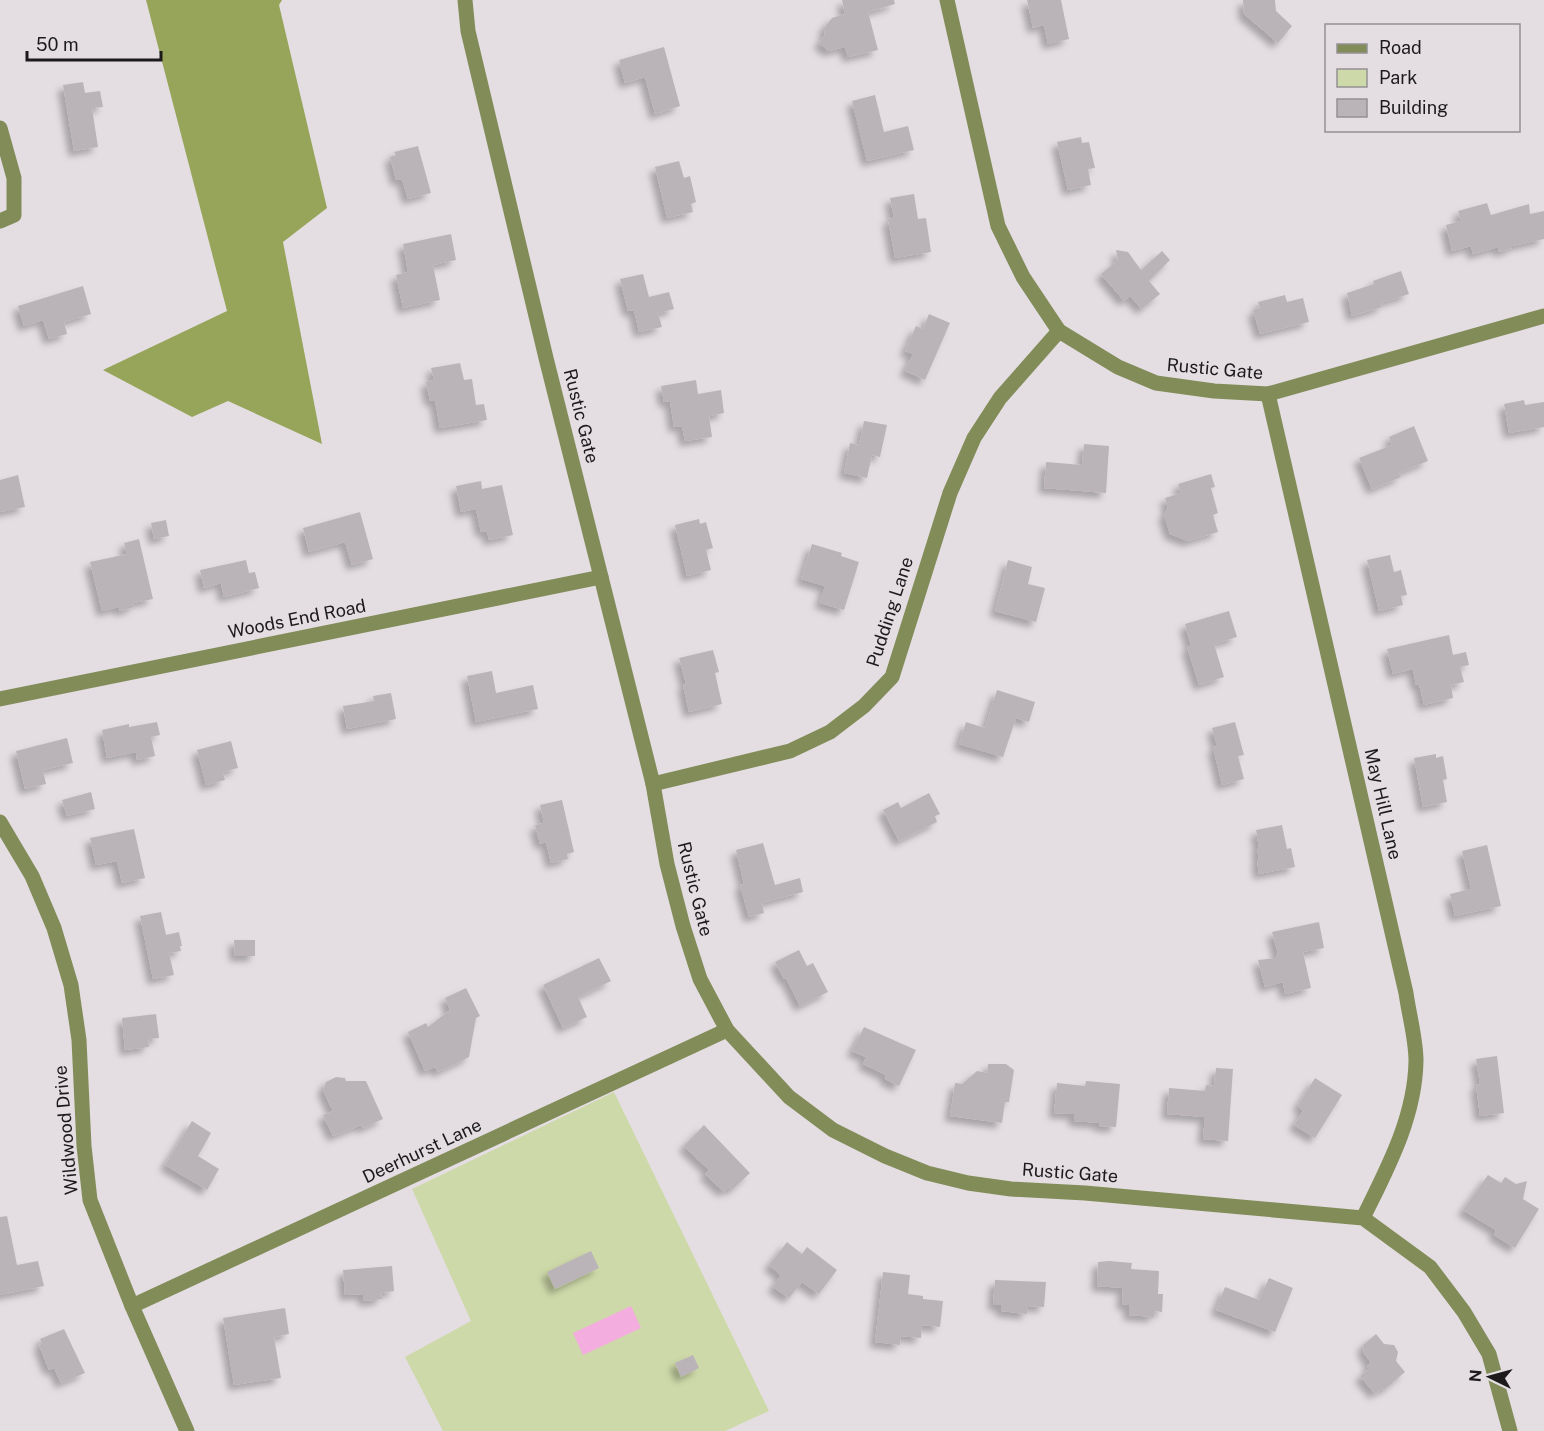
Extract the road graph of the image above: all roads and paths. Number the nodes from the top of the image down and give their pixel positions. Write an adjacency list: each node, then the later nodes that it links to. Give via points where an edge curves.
1 (465, 0): 8 (street, Rustic Gate, via 468,30)
2 (947, 0): 6 (street, Rustic Gate, via 998,226 1023,277)
3 (0, 128): 4 (street, via 14,178 14,215)
4 (0, 221)
5 (1544, 316): 7 (street, Rustic Gate)
6 (1059, 331): 7 (street, Rustic Gate, via 1118,367 1156,383); 10 (street, Pudding Lane, via 1000,398 974,438 950,493 892,677 864,706 830,732 790,751)
7 (1268, 394): 13 (street, May Hill Lane, via 1406,993 1416,1061 1408,1114 1392,1160)
8 (601, 577): 9 (street, Woods End Road); 10 (street, Rustic Gate)
9 (0, 699)
10 (653, 784): 12 (street, Rustic Gate, via 683,926 700,979)
11 (0, 822): 14 (street, Wildwood Drive, via 32,876 54,928 71,985 79,1040 90,1200)
12 (727, 1030): 13 (street, Rustic Gate, via 789,1097 834,1130 927,1173 968,1184 1011,1189); 14 (street, Deerhurst Lane)
13 (1363, 1218): 16 (street, via 1430,1267 1464,1312 1489,1354)
14 (132, 1306): 15 (street, Wildwood Drive)
15 (188, 1431)
16 (1510, 1431)

